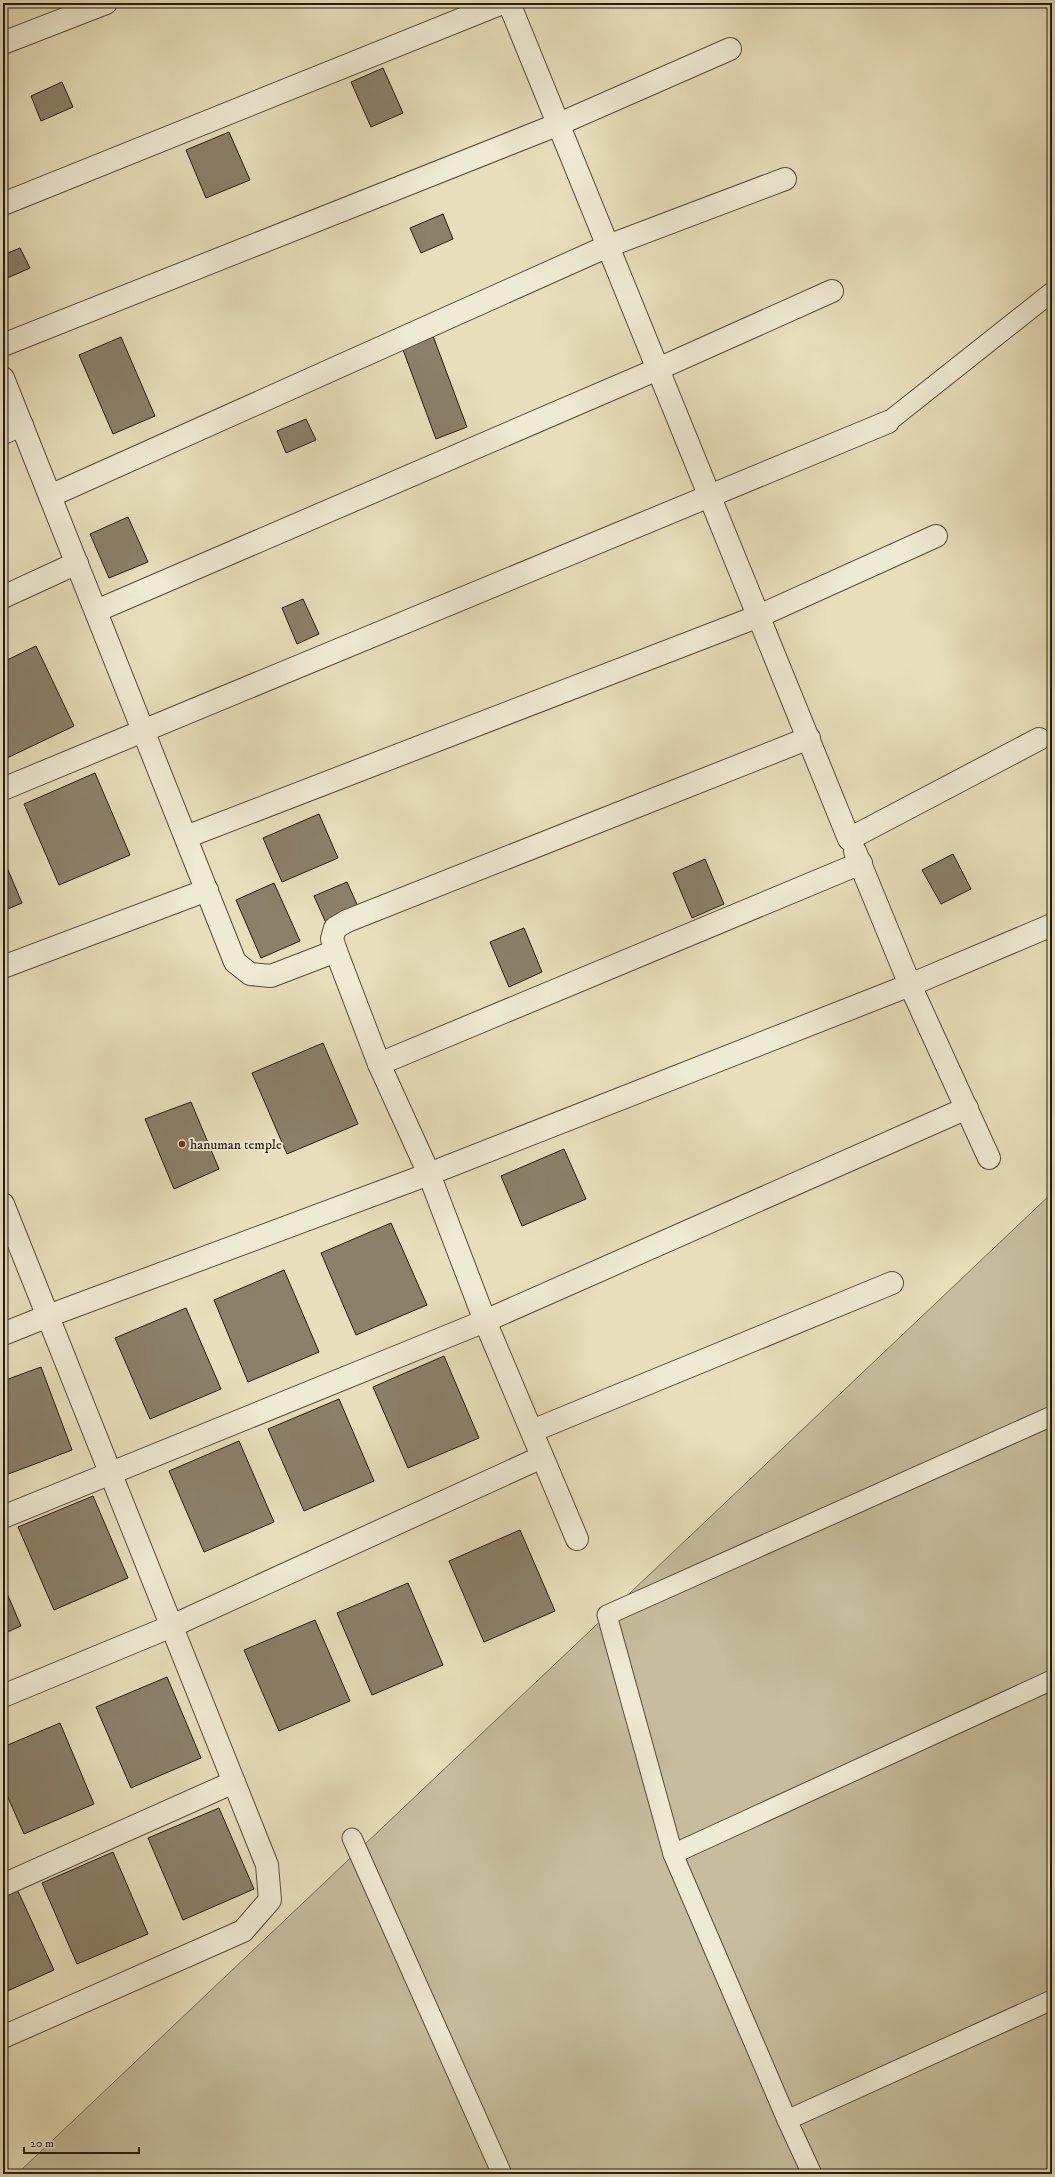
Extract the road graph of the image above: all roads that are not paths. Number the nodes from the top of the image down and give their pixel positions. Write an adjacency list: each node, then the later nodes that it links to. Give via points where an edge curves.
1 (106, 3): 4 (street)
2 (502, 3): 8 (street)
3 (509, 3): 6 (street)
4 (3, 43)
5 (730, 49): 6 (street)
6 (559, 124): 9 (street); 12 (street)
7 (785, 179): 9 (street)
8 (3, 204)
9 (608, 246): 13 (street); 17 (street)
10 (832, 291): 13 (street)
11 (1052, 292): 15 (lane)
12 (3, 345)
13 (658, 369): 18 (street); 22 (street)
14 (3, 378): 16 (street)
15 (888, 422): 18 (street)
16 (12, 429): 17 (street)
17 (50, 496): 20 (street)
18 (710, 496): 23 (street); 24 (street)
19 (936, 536): 23 (street)
20 (77, 563): 21 (street); 22 (street)
21 (3, 597)
22 (96, 611): 24 (street)
23 (759, 616): 25 (street); 28 (street)
24 (143, 730): 27 (street); 28 (street)
25 (809, 738): 29 (street); 33 (street, via 347,920 335,928 332,939)
26 (1039, 739): 29 (street)
27 (3, 790)
28 (186, 837): 31 (street)
29 (849, 839): 30 (street)
30 (861, 863): 35 (street); 36 (street)
31 (207, 890): 33 (street, via 235,962 250,974 271,976); 34 (street)
32 (1052, 925): 35 (street)
33 (336, 951): 36 (street)
34 (3, 967)
35 (910, 985): 37 (street); 39 (street)
36 (379, 1064): 39 (street)
37 (967, 1108): 38 (street); 43 (street)
38 (989, 1158)
39 (430, 1174): 42 (street); 43 (street)
40 (3, 1204): 42 (street)
41 (892, 1283): 46 (street)
42 (48, 1316): 44 (street); 48 (street)
43 (484, 1321): 46 (street); 48 (street)
44 (3, 1334)
45 (1052, 1416): 56 (lane, via 607,1615)
46 (532, 1431): 47 (street)
47 (542, 1457): 50 (street); 51 (street)
48 (110, 1472): 49 (street); 51 (street)
49 (3, 1517)
50 (578, 1539)
51 (172, 1626): 53 (street); 54 (street)
52 (1052, 1680): 56 (lane)
53 (3, 1696)
54 (234, 1782): 57 (street); 59 (street, via 267,1865 270,1900 243,1931)
55 (352, 1838): 61 (lane)
56 (673, 1854): 60 (lane)
57 (3, 1885)
58 (1052, 2000): 60 (lane)
59 (3, 2037)
60 (787, 2120): 62 (lane)
61 (502, 2174)
62 (812, 2174)

